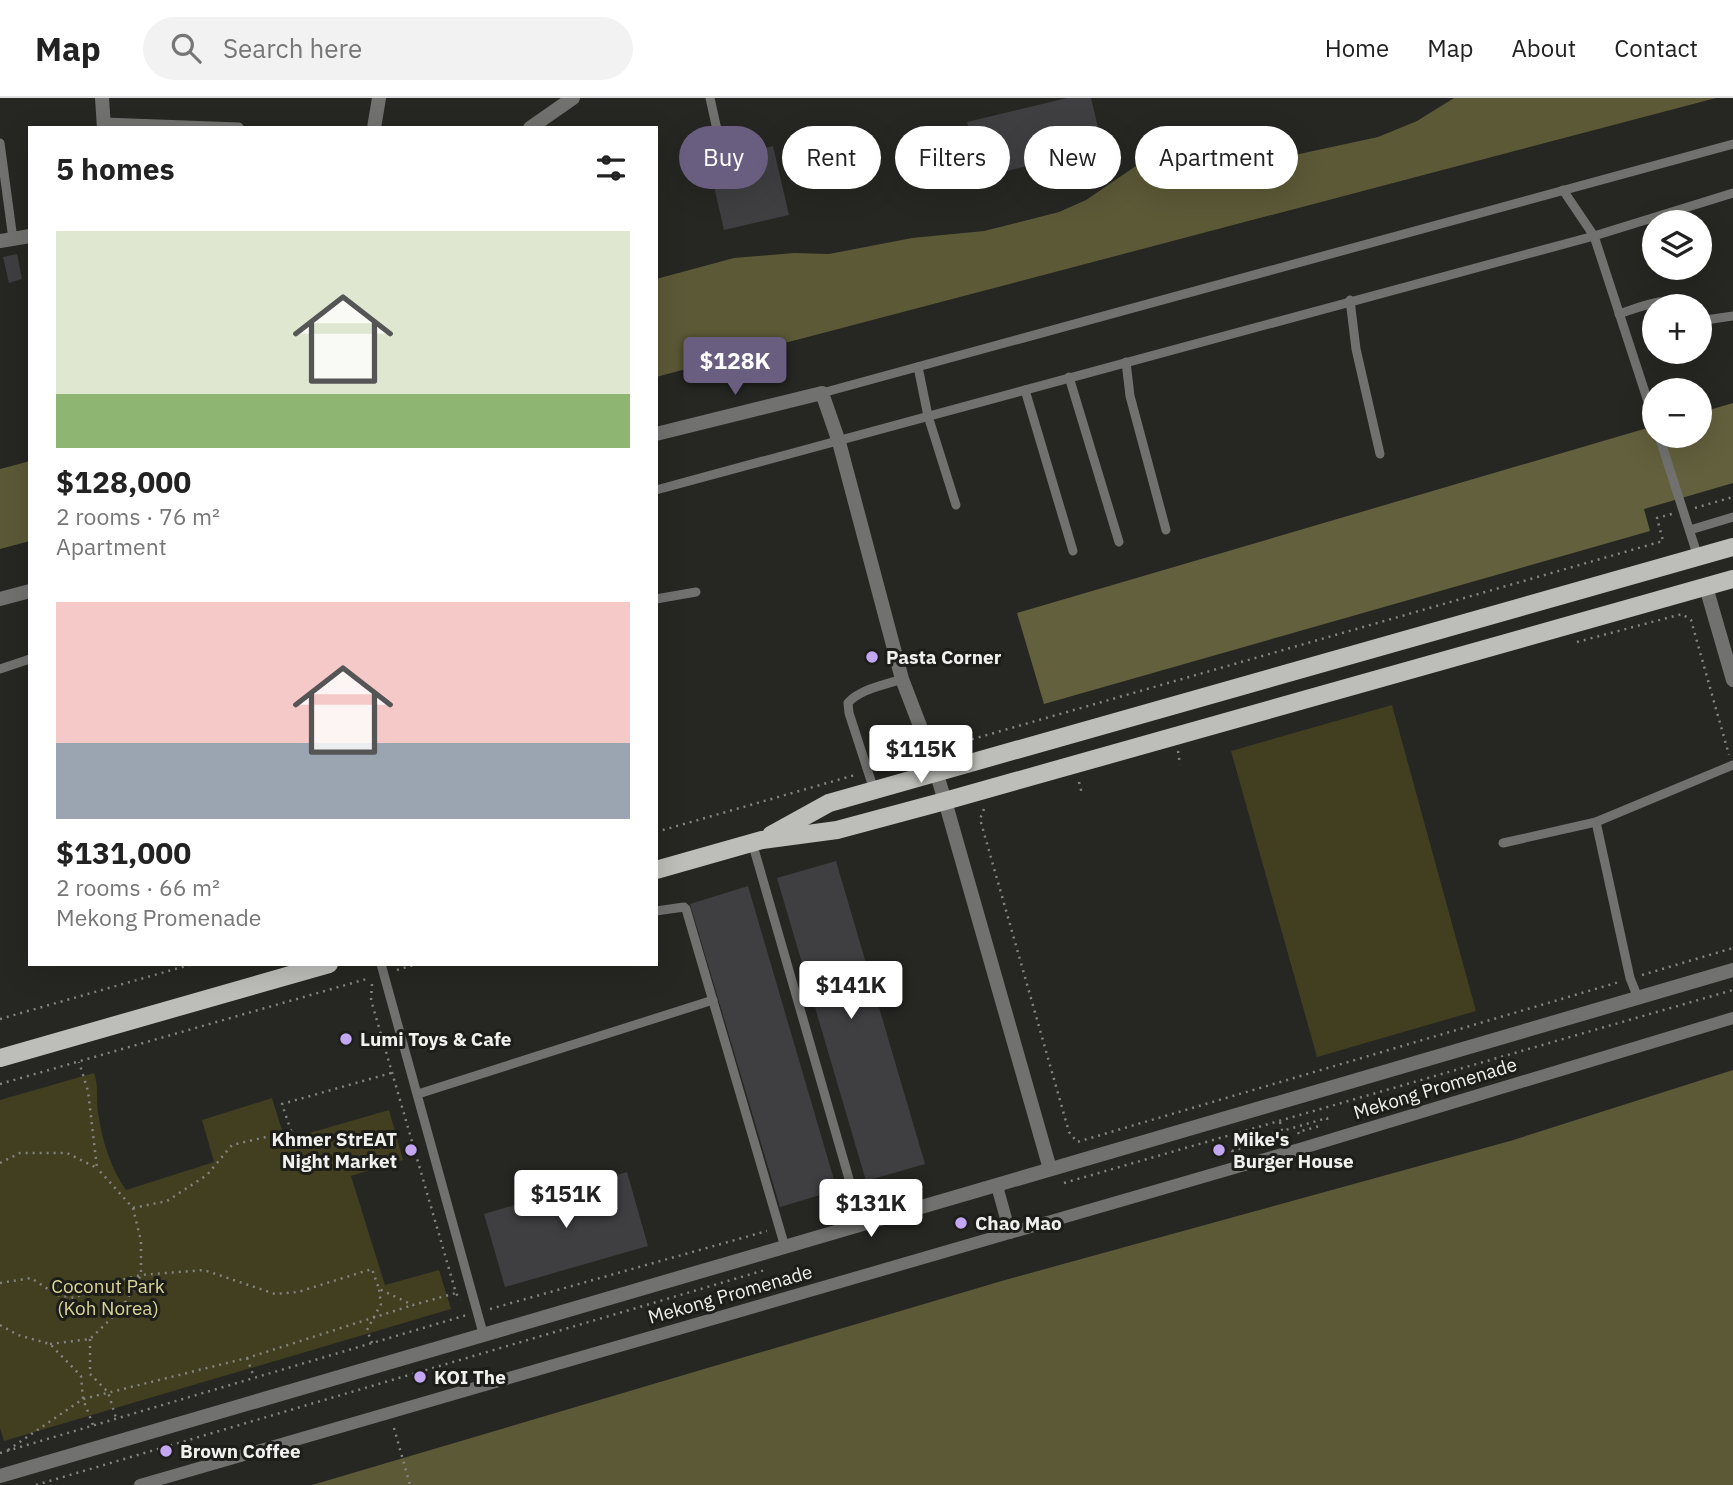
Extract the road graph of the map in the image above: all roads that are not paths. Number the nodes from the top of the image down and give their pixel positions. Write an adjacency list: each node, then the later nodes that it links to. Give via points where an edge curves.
1 (103, 98): 5 (street)
2 (379, 98): 7 (street)
3 (573, 98): 8 (street)
4 (709, 98): 9 (lane)
5 (104, 125): 6 (lane)
6 (172, 126)
7 (374, 126)
8 (533, 126)
9 (716, 126)
10 (0, 143): 16 (lane)
11 (1733, 144): 12 (lane)
12 (1563, 190): 15 (lane); 23 (lane)
13 (1733, 193): 15 (lane)
14 (28, 236): 16 (street)
15 (1594, 236): 17 (lane); 19 (lane)
16 (7, 240)
17 (1350, 300): 22 (lane); 32 (lane)
18 (1642, 307): 19 (lane)
19 (1619, 314): 25 (lane)
20 (1733, 316): 21 (lane)
21 (1712, 319)
22 (1126, 362): 24 (lane); 36 (lane, via 1129,396)
23 (918, 367): 27 (lane); 28 (lane)
24 (1069, 377): 26 (lane); 38 (lane)
25 (1642, 384)
26 (1025, 390): 28 (lane); 40 (lane)
27 (822, 393): 29 (street); 30 (street)
28 (928, 416): 30 (lane); 34 (lane)
29 (658, 434)
30 (838, 442): 33 (lane); 50 (street)
31 (1663, 448): 37 (lane)
32 (1380, 454)
33 (658, 489)
34 (956, 505)
35 (1733, 517): 37 (lane)
36 (1166, 530)
37 (1690, 530): 41 (lane)
38 (1119, 542)
39 (1733, 548): 41 (main road)
40 (1073, 551)
41 (1698, 557): 53 (main road)
42 (1733, 579): 43 (main road)
43 (1706, 587): 51 (street); 55 (main road)
44 (28, 592): 46 (street)
45 (696, 592): 47 (lane)
46 (0, 599)
47 (658, 599)
48 (28, 660): 49 (lane)
49 (0, 669)
50 (902, 680): 53 (street); 54 (lane, via 848,702)
51 (1733, 680)
52 (1733, 765): 56 (lane)
53 (936, 774): 54 (main road); 55 (street)
54 (874, 790): 57 (main road, via 829,803)
55 (945, 801): 57 (main road, via 837,830); 69 (street)
56 (1595, 822): 58 (lane); 64 (lane)
57 (757, 841): 59 (main road); 71 (lane)
58 (1503, 842)
59 (658, 869)
60 (658, 911): 65 (lane, via 687,909)
61 (322, 966): 67 (main road)
62 (382, 969): 68 (lane)
63 (1733, 970): 64 (street)
64 (1638, 998): 69 (street)
65 (713, 1000): 68 (lane); 73 (lane)
66 (1730, 1018): 72 (street, Mekong Promenade)
67 (0, 1058)
68 (418, 1094): 74 (lane)
69 (1050, 1169): 70 (street)
70 (996, 1186): 71 (street); 72 (street)
71 (862, 1224): 73 (street)
72 (1010, 1233): 76 (street, Mekong Promenade)
73 (785, 1247): 74 (street)
74 (483, 1333): 75 (street)
75 (0, 1476)
76 (139, 1485)

